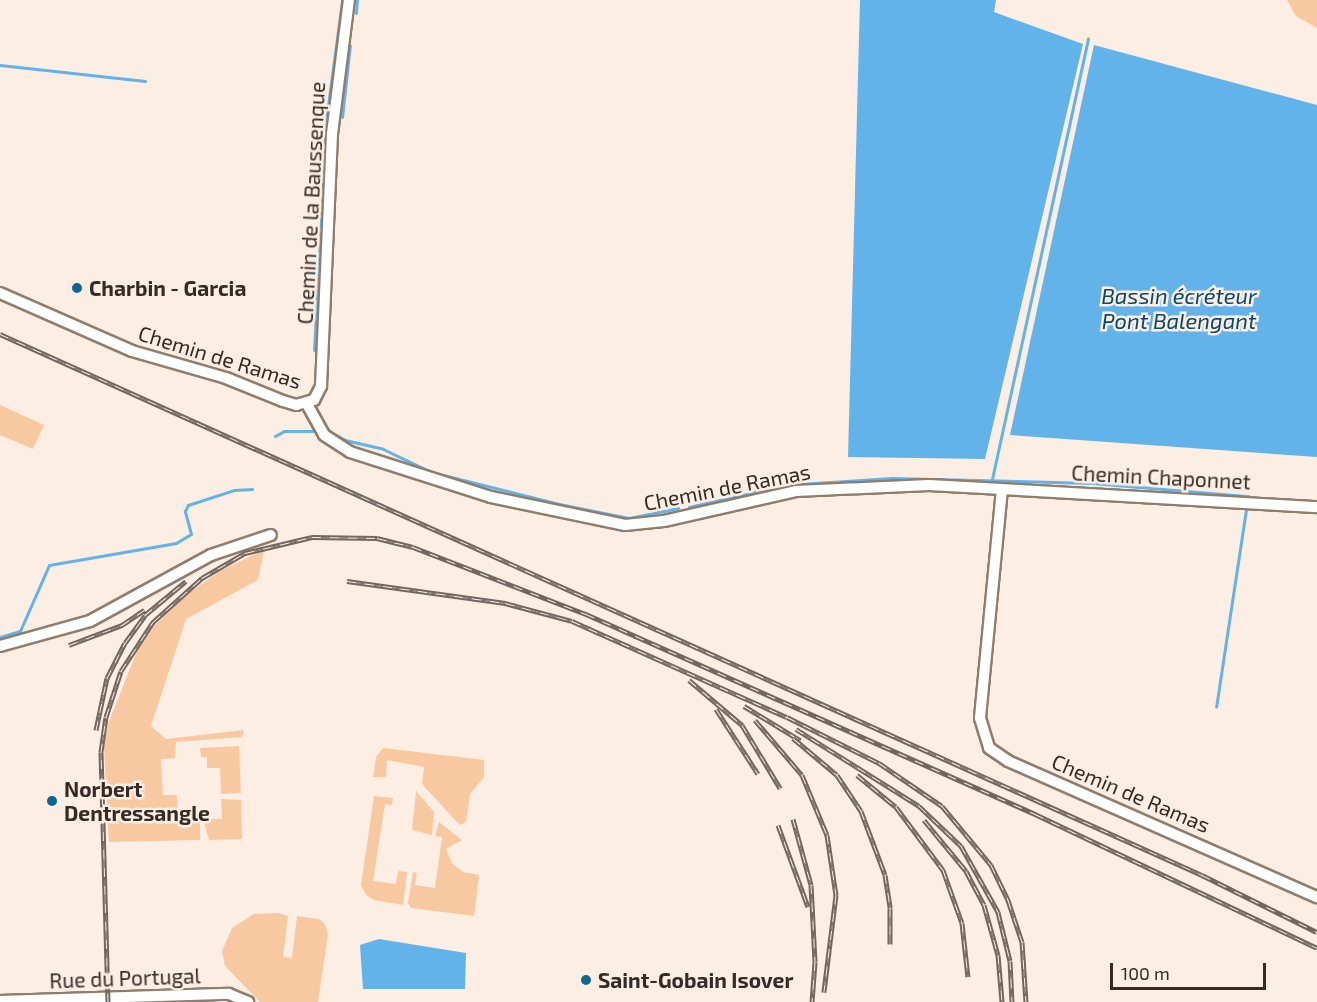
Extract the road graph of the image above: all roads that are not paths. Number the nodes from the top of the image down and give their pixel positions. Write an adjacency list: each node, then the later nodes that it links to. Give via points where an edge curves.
1 (349, 0): 3 (street, Chemin de la Baussenque, via 333,125 321,386 318,395)
2 (0, 292): 3 (street, Chemin de Ramas, via 132,351 226,378 283,401)
3 (307, 404): 4 (street, Chemin de Ramas, via 324,435 350,452 491,497 625,525 664,521 796,491 929,485)
4 (1002, 489): 5 (street, Chemin Chaponnet); 8 (street, Chemin de Ramas, via 980,718 989,748 1008,761)
5 (1317, 507)
6 (271, 535): 7 (street, via 211,555 90,621)
7 (0, 646)
8 (1317, 897)
9 (0, 1001): 10 (street, Rue du Portugal, via 229,994)
10 (248, 1002)

